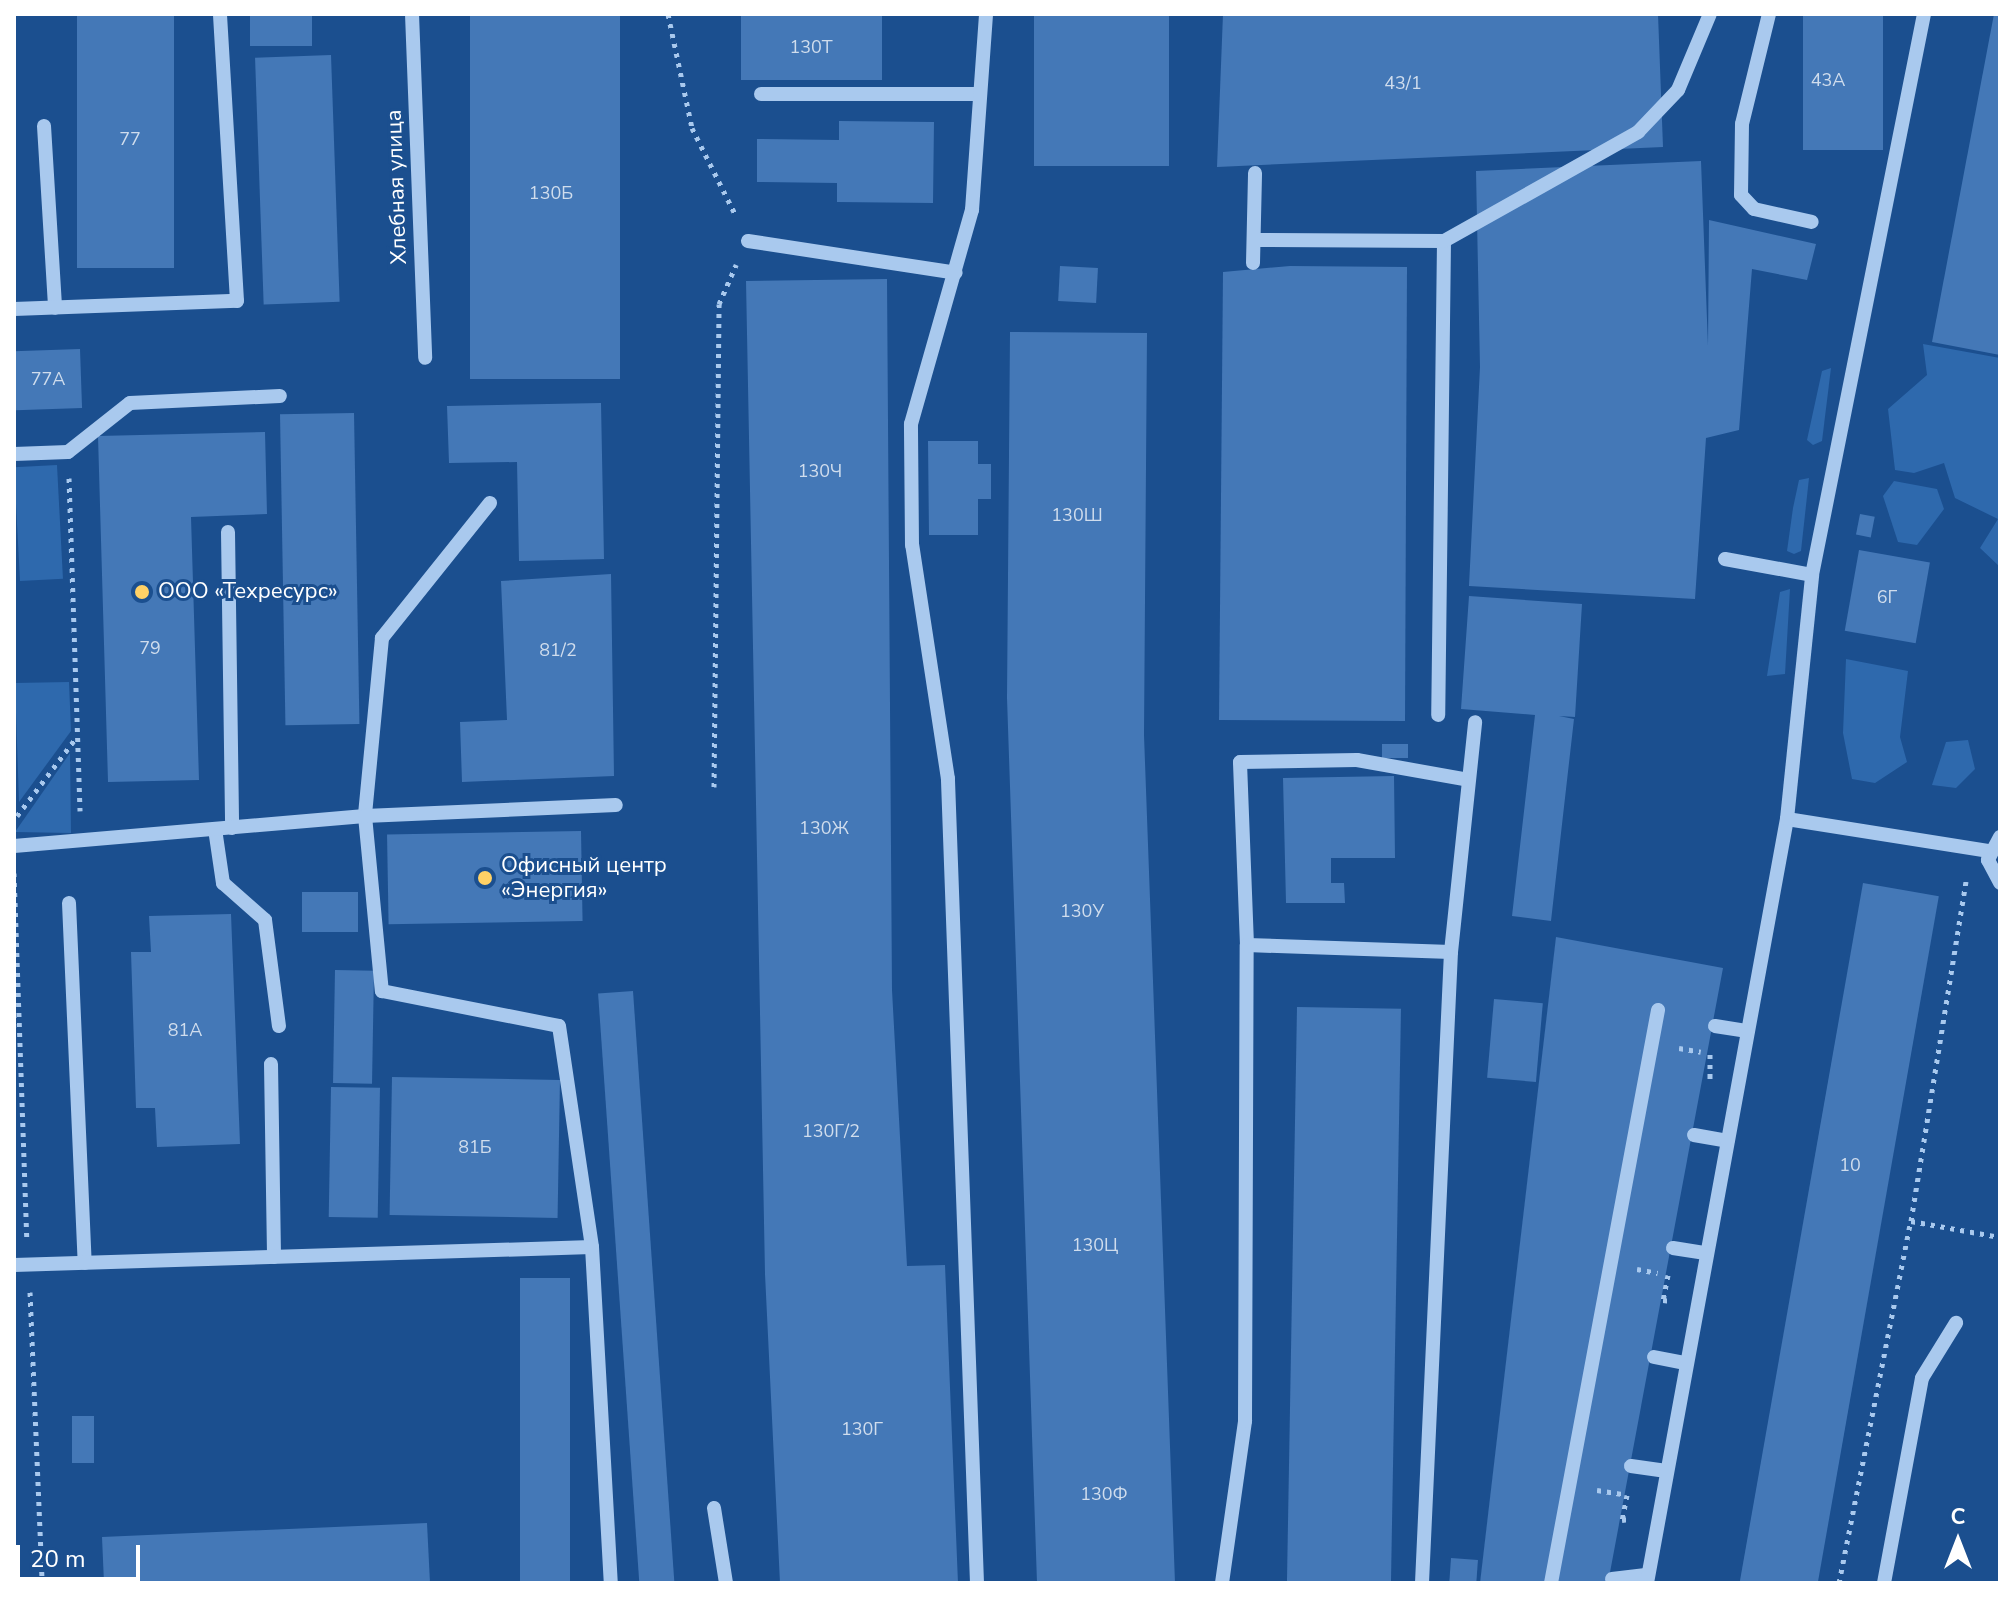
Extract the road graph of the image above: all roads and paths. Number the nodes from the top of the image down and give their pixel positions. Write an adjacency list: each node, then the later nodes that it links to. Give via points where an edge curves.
1 (220, 14): 18 (street, via 237,301)
2 (412, 14): 20 (street, Хлебная улица)
3 (668, 14): 14 (path, via 692,128)
4 (986, 14): 9 (street)
5 (1710, 14): 15 (street, via 1678,90 1638,132)
6 (1769, 14): 12 (street, via 1742,124 1741,195 1754,209)
7 (1924, 14): 27 (street)
8 (761, 94): 9 (street)
9 (980, 94): 17 (street, via 972,210)
10 (44, 126): 18 (street)
11 (1255, 173): 13 (street)
12 (1812, 222)
13 (1254, 240): 15 (street); 16 (street)
14 (748, 241): 17 (street); 32 (path, via 719,304)
15 (1444, 241): 28 (street)
16 (1253, 263)
17 (956, 273): 81 (street, via 911,424 912,545 948,779)
18 (55, 308): 19 (street)
19 (14, 309)
20 (425, 358)
21 (280, 396): 22 (street, via 130,403)
22 (68, 452): 23 (street); 30 (path)
23 (14, 454)
24 (490, 503): 34 (street, via 382,638)
25 (228, 532): 37 (street)
26 (1725, 559): 27 (street)
27 (1812, 575): 35 (street)
28 (1438, 715)
29 (1475, 722): 31 (street)
30 (78, 736): 36 (path); 40 (path)
31 (1464, 779): 47 (street, via 1357,760 1240,762); 48 (street)
32 (714, 787)
33 (616, 805): 34 (street)
34 (365, 816): 37 (street); 60 (street, via 382,991 559,1026)
35 (1787, 819): 42 (street); 52 (street)
36 (14, 820)
37 (232, 828): 38 (street)
38 (215, 829): 40 (street); 50 (street, via 223,883 265,920)
39 (2000, 837): 43 (street)
40 (81, 840): 41 (street)
41 (14, 846)
42 (1971, 849): 43 (street); 58 (path)
43 (1989, 851): 45 (street)
44 (14, 873): 65 (path)
45 (2000, 883)
46 (69, 903): 64 (street)
47 (1247, 945): 48 (street); 82 (street, via 1245,1421)
48 (1451, 952): 83 (street)
49 (1658, 1010): 84 (street)
50 (279, 1026)
51 (1715, 1026): 52 (street)
52 (1748, 1031): 57 (street)
53 (1710, 1054): 55 (path)
54 (271, 1064): 63 (street)
55 (1706, 1079)
56 (1694, 1135): 57 (street)
57 (1727, 1141): 62 (street)
58 (1911, 1221): 59 (path); 85 (path)
59 (2000, 1237)
60 (592, 1247): 63 (street); 79 (street)
61 (1673, 1248): 62 (street)
62 (1706, 1253): 70 (street)
63 (274, 1257): 64 (street)
64 (85, 1263): 65 (street)
65 (21, 1265): 78 (path)
66 (1668, 1275): 67 (path)
67 (1663, 1300)
68 (1956, 1323): 86 (street, via 1922,1378)
69 (1654, 1357): 70 (street)
70 (1685, 1363): 72 (street)
71 (1631, 1466): 72 (street)
72 (1665, 1471): 77 (street)
73 (1627, 1495): 75 (path, via 1622,1520)
74 (714, 1508): 80 (street)
75 (1629, 1521)
76 (1612, 1579): 77 (street)
77 (1647, 1579)
78 (42, 1583)
79 (611, 1583)
80 (726, 1583)
81 (977, 1583)
82 (1222, 1583)
83 (1422, 1583)
84 (1551, 1583)
85 (1839, 1583)
86 (1884, 1583)

